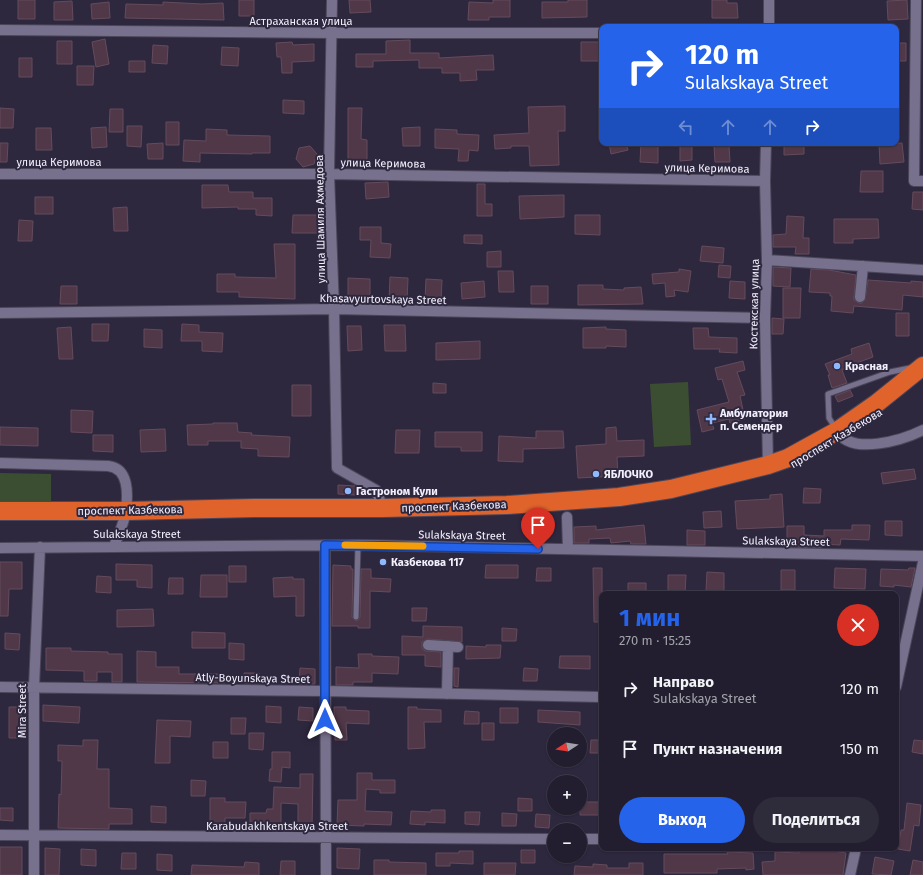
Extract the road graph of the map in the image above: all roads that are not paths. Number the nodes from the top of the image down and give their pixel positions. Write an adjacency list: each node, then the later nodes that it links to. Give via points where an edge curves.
1 (332, 0): 7 (street, улица Шамиля Ахмедова)
2 (769, 0): 4 (street)
3 (916, 0): 12 (street, via 914,181)
4 (769, 24)
5 (0, 30): 7 (street, Астраханская улица)
6 (599, 32): 7 (street, Астраханская улица)
7 (332, 33): 10 (street, улица Шамиля Ахмедова)
8 (766, 146): 11 (street, Костекская улица)
9 (0, 174): 10 (street, улица Керимова)
10 (330, 174): 11 (street, улица Керимова); 17 (street, улица Шамиля Ахмедова)
11 (765, 181): 13 (street, Костекская улица)
12 (923, 181)
13 (767, 260): 14 (street); 19 (street, Костекская улица)
14 (863, 266): 15 (street); 16 (street)
15 (923, 270)
16 (860, 297)
17 (334, 309): 18 (street, Khasavyurtovskaya Street); 19 (street, Khasavyurtovskaya Street); 26 (street, улица Шамиля Ахмедова, via 337,468 376,490)
18 (0, 313)
19 (765, 318): 25 (street, Костекская улица)
20 (923, 365): 23 (highway, проспект Казбекова); 23 (lane, via 890,372 828,394 829,418)
21 (923, 379): 23 (highway, проспект Казбекова, via 882,412)
22 (923, 430): 23 (street, via 898,440 876,444 858,444)
23 (839, 435): 25 (highway, проспект Казбекова); 28 (highway, проспект Казбекова, via 791,467 721,487 621,505 508,515 384,518)
24 (0, 463): 28 (street, via 113,467 121,472 126,483)
25 (768, 465): 26 (highway, проспект Казбекова, via 671,489 619,497 507,505)
26 (383, 508): 28 (highway, проспект Казбекова, via 254,508)
27 (0, 511): 28 (highway, проспект Казбекова)
28 (125, 515): 30 (highway, проспект Казбекова); 33 (street)
29 (567, 517): 36 (street)
30 (0, 518)
31 (325, 545): 32 (street, Sulakskaya Street); 33 (street, Sulakskaya Street); 44 (street)
32 (358, 545): 36 (street, Sulakskaya Street); 39 (lane)
33 (114, 546): 34 (street, Sulakskaya Street)
34 (40, 547): 35 (street, Sulakskaya Street); 43 (street, Mira Street)
35 (0, 548)
36 (568, 549): 37 (street, Sulakskaya Street)
37 (923, 556)
38 (923, 562): 41 (street)
39 (356, 617)
40 (428, 645): 45 (street, via 453,646)
41 (900, 650)
42 (0, 687): 43 (street, Atly-Boyunskaya Street)
43 (34, 687): 44 (street, Atly-Boyunskaya Street); 48 (street, Mira Street)
44 (325, 691): 45 (street, Atly-Boyunskaya Street); 49 (street)
45 (447, 694): 46 (street, Atly-Boyunskaya Street)
46 (599, 697)
47 (0, 835): 48 (street, Karabudakhkentskaya Street)
48 (34, 836): 49 (street, Karabudakhkentskaya Street); 54 (street, Mira Street)
49 (326, 838): 50 (street, Karabudakhkentskaya Street); 55 (street)
50 (547, 839)
51 (587, 839): 52 (street)
52 (599, 839)
53 (855, 851): 56 (street)
54 (34, 875)
55 (326, 875)
56 (850, 875)

